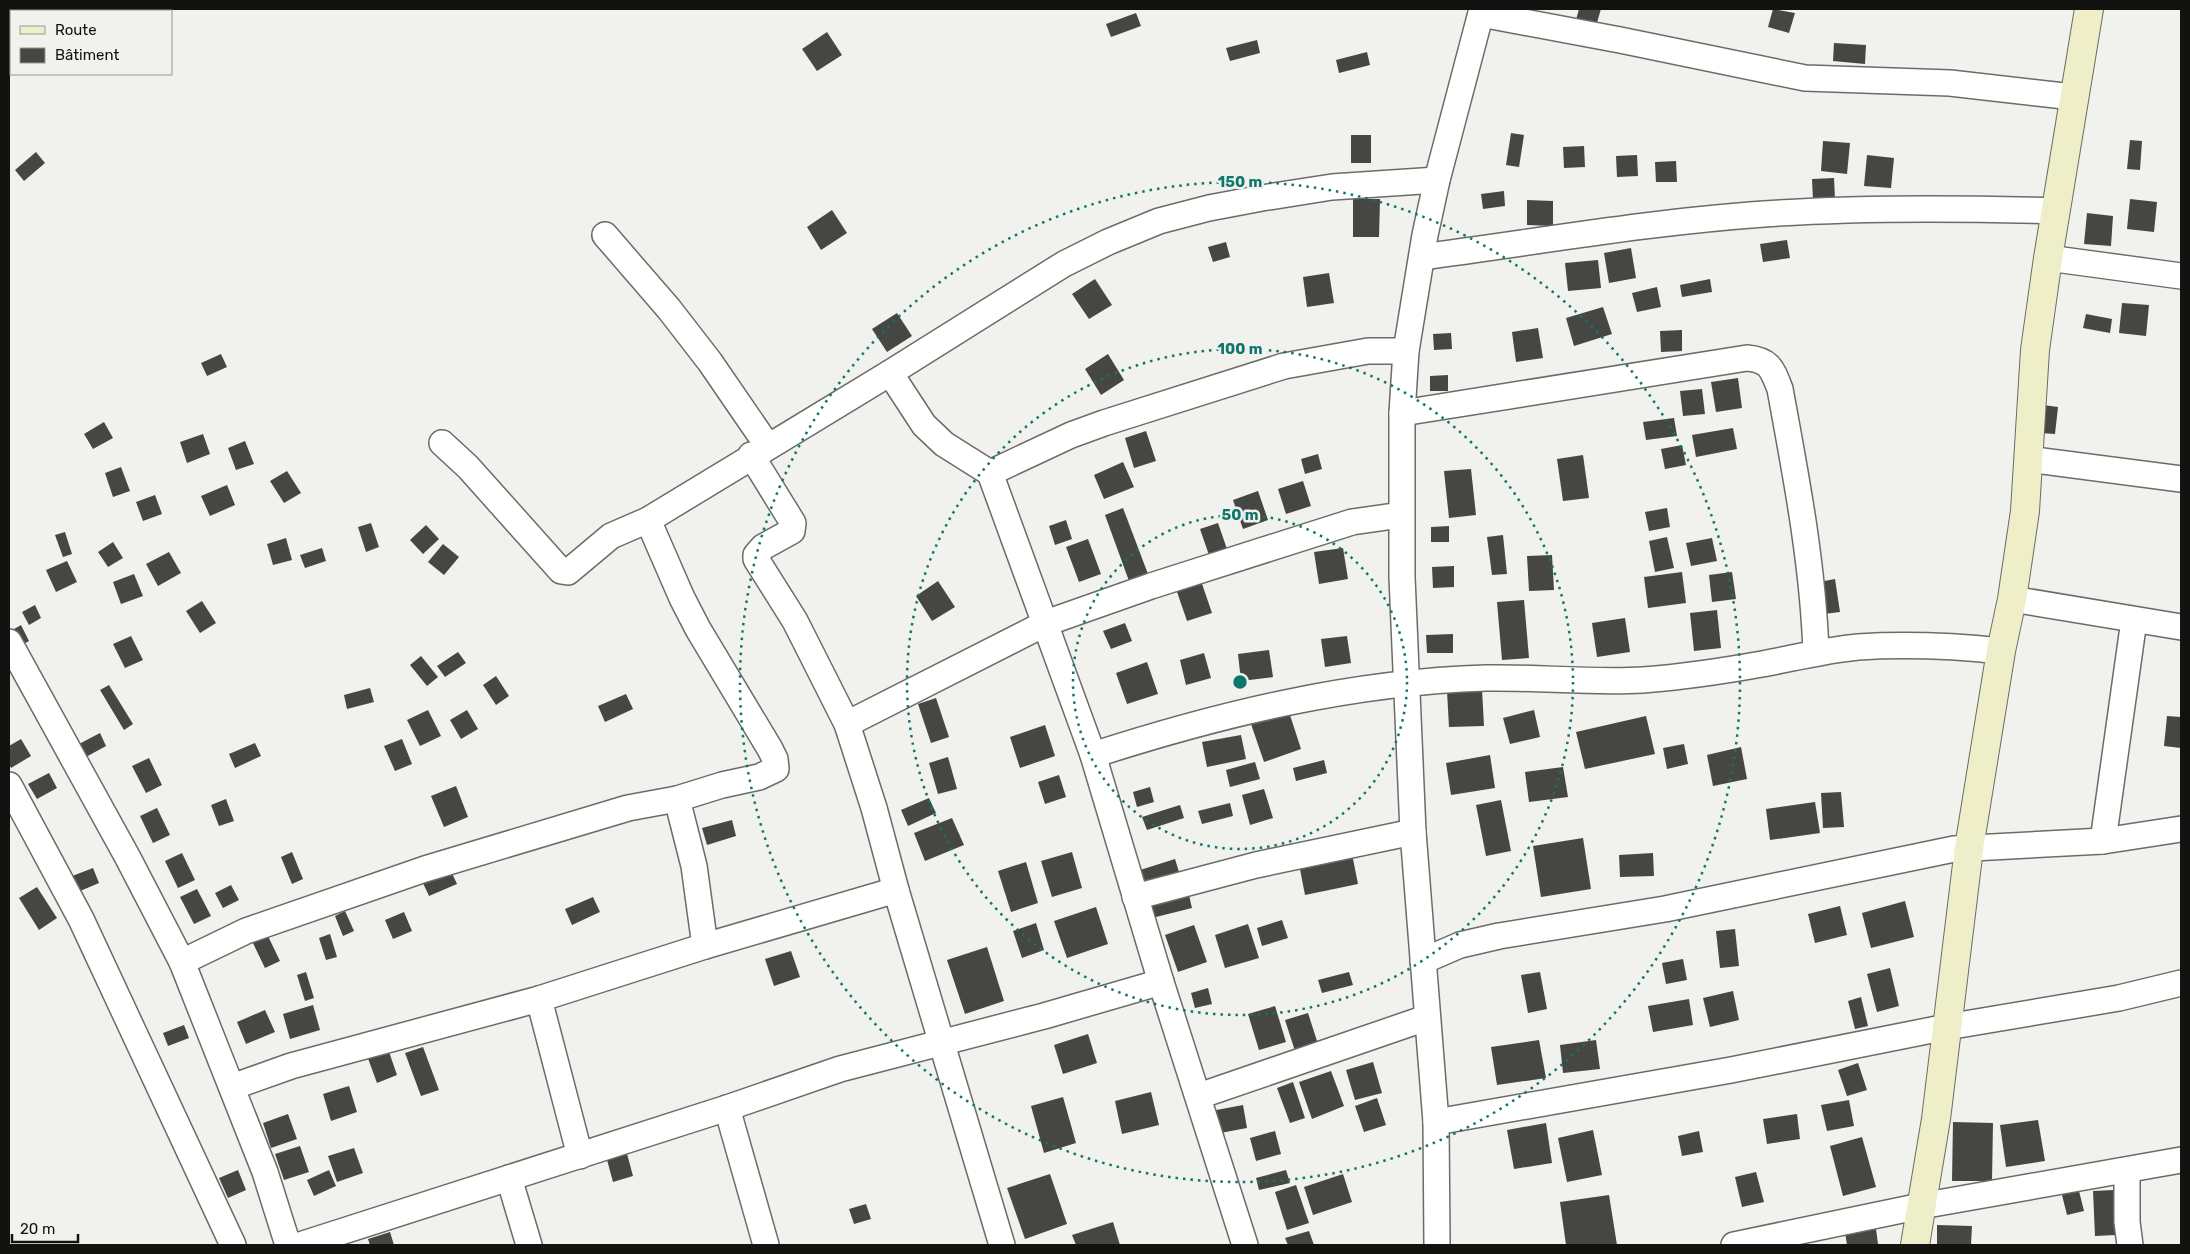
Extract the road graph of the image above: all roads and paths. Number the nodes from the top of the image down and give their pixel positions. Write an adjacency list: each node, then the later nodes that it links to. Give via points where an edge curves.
1 (2089, 9): 3 (street)
2 (1481, 11): 3 (street, via 1805,78 1950,83); 4 (street)
3 (2073, 97): 5 (street)
4 (1437, 180): 7 (street); 11 (street, via 1332,186 1209,208 1160,221 1064,264)
5 (2056, 211): 7 (street, via 1938,208 1764,214 1656,225); 8 (street)
6 (605, 235): 14 (street, via 710,362)
7 (1422, 257): 10 (street)
8 (2048, 258): 9 (street); 15 (street, via 2035,350)
9 (2181, 276)
10 (1406, 351): 12 (street); 16 (street, via 1368,351 1284,366 1104,423)
11 (890, 373): 14 (street); 16 (street, via 924,425 944,444)
12 (1402, 413): 18 (street); 26 (street, via 1747,358 1759,359 1774,372 1780,389 1804,520)
13 (442, 444): 19 (street, via 468,467 561,571 568,572 611,536)
14 (759, 450): 19 (street); 28 (street, via 793,527 789,534 763,547 756,559 795,621)
15 (2028, 459): 17 (street); 20 (street, via 2025,511)
16 (990, 473): 22 (street)
17 (2181, 479)
18 (1401, 515): 22 (street, via 1344,525); 27 (street)
19 (648, 520): 31 (street, via 682,598 775,760 776,769 770,774)
20 (2012, 599): 21 (street); 25 (street)
21 (2134, 620): 23 (street); 34 (street)
22 (1046, 623): 28 (street); 29 (street)
23 (2181, 627)
24 (9, 642): 40 (street)
25 (2001, 651): 26 (street, via 1956,646 1898,646); 35 (street)
26 (1816, 653): 27 (street, via 1701,674 1643,680 1487,678)
27 (1407, 684): 29 (street, via 1320,696 1244,712); 33 (street)
28 (847, 724): 36 (street)
29 (1093, 755): 37 (street)
30 (9, 785): 57 (street, via 81,919)
31 (677, 799): 38 (street, via 694,866); 40 (street, via 628,808 425,869 246,931)
32 (2181, 829): 34 (street)
33 (1412, 832): 37 (street, via 1256,865); 39 (street)
34 (2103, 841): 35 (street)
35 (1969, 848): 39 (street, via 1665,909 1499,936 1460,945); 45 (street)
36 (896, 890): 38 (street); 46 (street)
37 (1135, 897): 41 (street)
38 (705, 946): 43 (street)
39 (1423, 961): 44 (street)
40 (182, 962): 47 (street)
41 (1161, 982): 46 (street); 48 (street)
42 (2181, 983): 45 (street, via 2119,998)
43 (539, 999): 47 (street, via 307,1061); 51 (street)
44 (1426, 1018): 48 (street); 50 (street)
45 (1947, 1027): 50 (street, via 1731,1070); 55 (street)
46 (942, 1042): 49 (street, via 840,1069); 62 (street)
47 (232, 1087): 58 (street, via 265,1172)
48 (1199, 1096): 63 (street)
49 (727, 1108): 51 (street); 61 (street)
50 (1436, 1122): 56 (street)
51 (580, 1156): 54 (street)
52 (2181, 1160): 53 (street)
53 (2127, 1170): 55 (street); 66 (street)
54 (509, 1178): 59 (street); 60 (street)
55 (1921, 1206): 64 (street); 65 (street)
56 (1434, 1242)
57 (233, 1245)
58 (288, 1245)
59 (300, 1245)
60 (529, 1245)
61 (766, 1245)
62 (1002, 1245)
63 (1245, 1245)
64 (1734, 1245)
65 (1915, 1245)
66 (2130, 1245)

